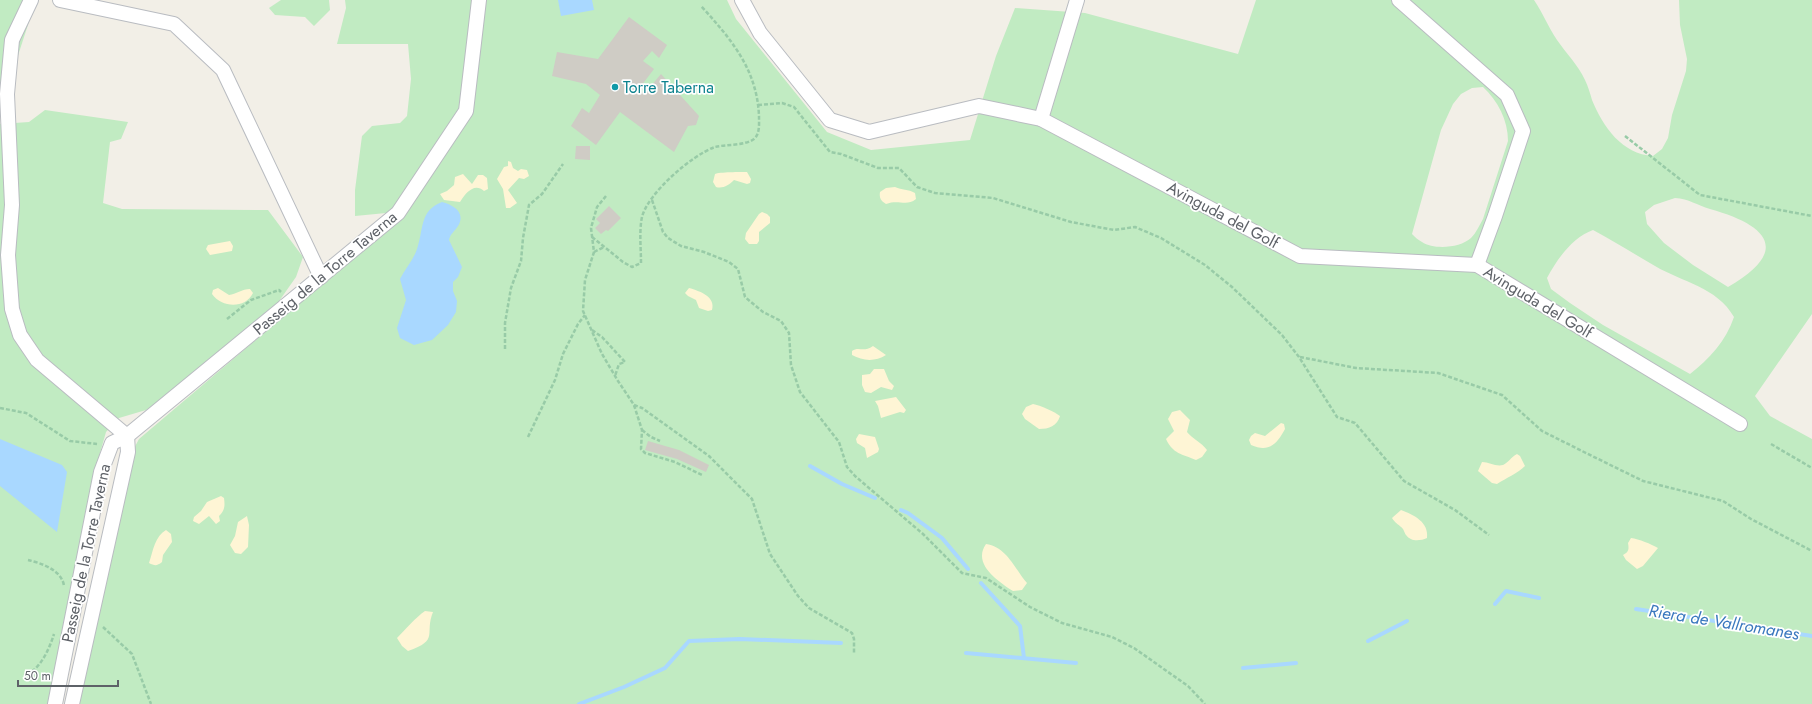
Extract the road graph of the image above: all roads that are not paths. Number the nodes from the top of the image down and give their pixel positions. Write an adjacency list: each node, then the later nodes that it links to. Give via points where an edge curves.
1 (31, 0): 11 (street, via 12,40 7,94 12,205 8,255 12,309 20,335 37,360)
2 (60, 0): 9 (street, via 174,24 223,70)
3 (479, 0): 9 (street, Passeig de la Torre Taverna, via 466,111 398,213)
4 (742, 0): 7 (street, Avinguda del Golf, via 760,32 830,120 869,132 979,106)
5 (1077, 0): 7 (street)
6 (1399, 0): 8 (street, via 1507,95 1523,131)
7 (1041, 119): 8 (street, Avinguda del Golf, via 1300,256)
8 (1478, 265): 10 (street, Avinguda del Golf)
9 (321, 278): 11 (street, Passeig de la Torre Taverna)
10 (1740, 424)
11 (127, 436): 12 (street, Passeig de la Torre Taverna, via 112,444 101,472); 13 (street, Passeig de la Torre Taverna, via 128,452)
12 (55, 704)
13 (72, 704)

